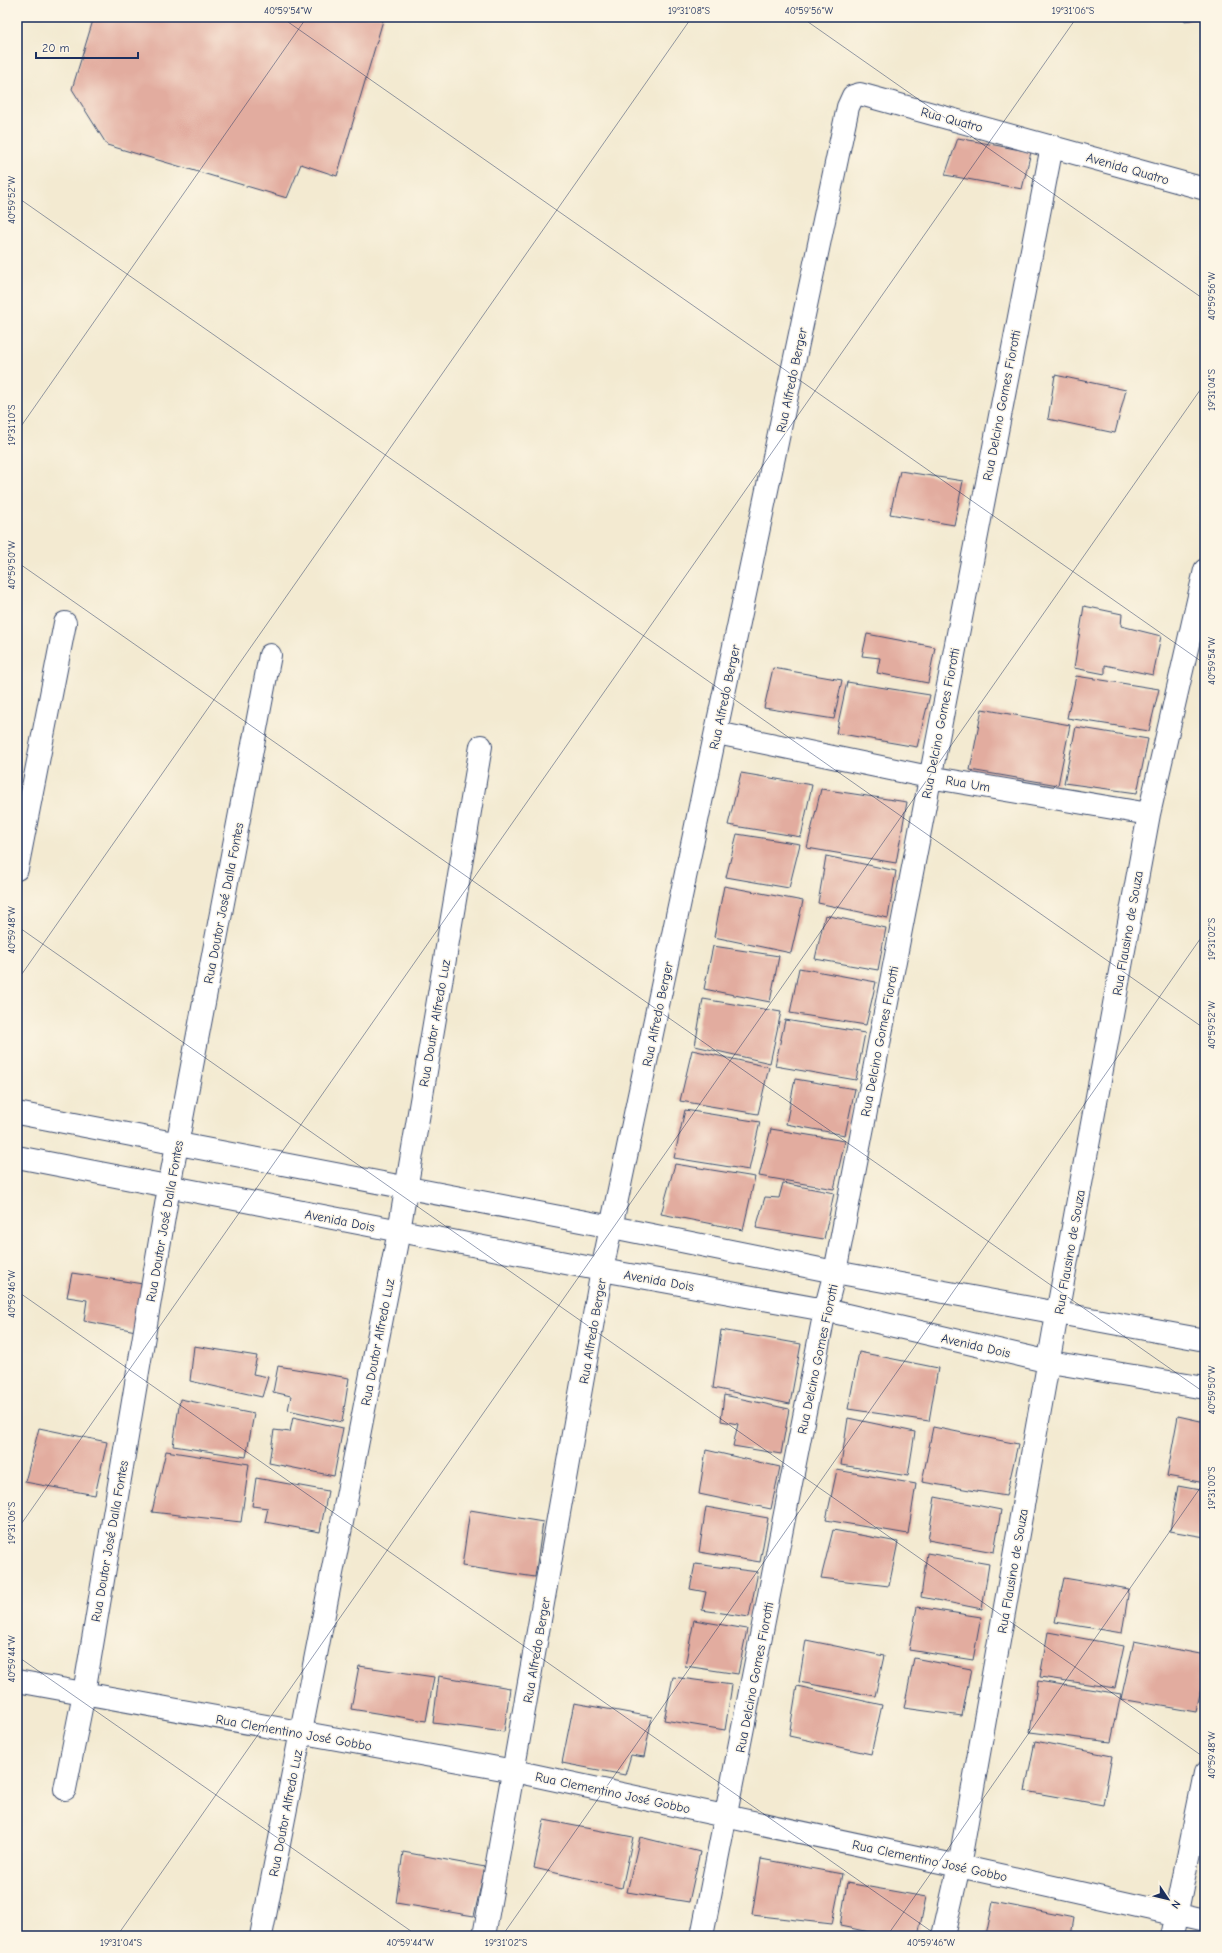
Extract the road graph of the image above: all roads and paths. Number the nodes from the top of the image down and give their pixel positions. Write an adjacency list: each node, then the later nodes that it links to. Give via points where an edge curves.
1 (853, 96): 2 (street, Rua Quatro, via 860,94); 7 (street, Rua Alfredo Berger, via 846,114)
2 (1052, 146): 3 (street, Avenida Quatro); 9 (street, Rua Delcino Gomes Fiorotti)
3 (1205, 190)
4 (1205, 570): 10 (street, Rua Flausino de Souza)
5 (65, 623): 11 (street)
6 (270, 655): 13 (street, Rua Doutor José Dalla Fontes)
7 (717, 733): 9 (street, Rua Um); 17 (street, Rua Alfredo Berger)
8 (481, 746): 16 (street, Rua Doutor Alfredo Luz)
9 (929, 776): 10 (street, Rua Um); 20 (street, Rua Delcino Gomes Fiorotti)
10 (1149, 814): 22 (street, Rua Flausino de Souza)
11 (17, 869)
12 (17, 1113): 13 (street)
13 (178, 1144): 15 (street, Rua Doutor José Dalla Fontes); 16 (street)
14 (17, 1157): 15 (street, Avenida Dois)
15 (169, 1187): 18 (street, Avenida Dois); 27 (street, Rua Doutor José Dalla Fontes)
16 (406, 1187): 17 (street); 18 (street, Rua Doutor Alfredo Luz)
17 (612, 1226): 19 (street, Rua Alfredo Berger); 20 (street)
18 (399, 1231): 19 (street, Avenida Dois); 28 (street, Rua Doutor Alfredo Luz)
19 (602, 1270): 21 (street, Avenida Dois); 29 (street, Rua Alfredo Berger)
20 (835, 1272): 21 (street, Rua Delcino Gomes Fiorotti); 22 (street)
21 (825, 1310): 24 (street, Avenida Dois); 32 (street, Rua Delcino Gomes Fiorotti)
22 (1057, 1314): 23 (street); 24 (street, Rua Flausino de Souza)
23 (1205, 1340)
24 (1050, 1362): 25 (street, Avenida Dois); 33 (street, Rua Flausino de Souza)
25 (1205, 1388)
26 (17, 1681): 27 (street, Rua Clementino José Gobbo)
27 (84, 1693): 28 (street, Rua Clementino José Gobbo); 31 (street, Rua Doutor José Dalla Fontes)
28 (301, 1733): 29 (street, Rua Clementino José Gobbo); 36 (street, Rua Doutor Alfredo Luz)
29 (514, 1771): 32 (street, Rua Clementino José Gobbo); 37 (street, Rua Alfredo Berger)
30 (1205, 1772): 35 (street)
31 (65, 1789)
32 (727, 1816): 33 (street, Rua Clementino José Gobbo); 38 (street, Rua Delcino Gomes Fiorotti)
33 (959, 1866): 35 (street, Rua Clementino José Gobbo); 39 (street, Rua Flausino de Souza)
34 (1205, 1921): 35 (street, Rua Clementino José Gobbo)
35 (1174, 1926)
36 (261, 1936)
37 (484, 1936)
38 (702, 1936)
39 (943, 1936)

